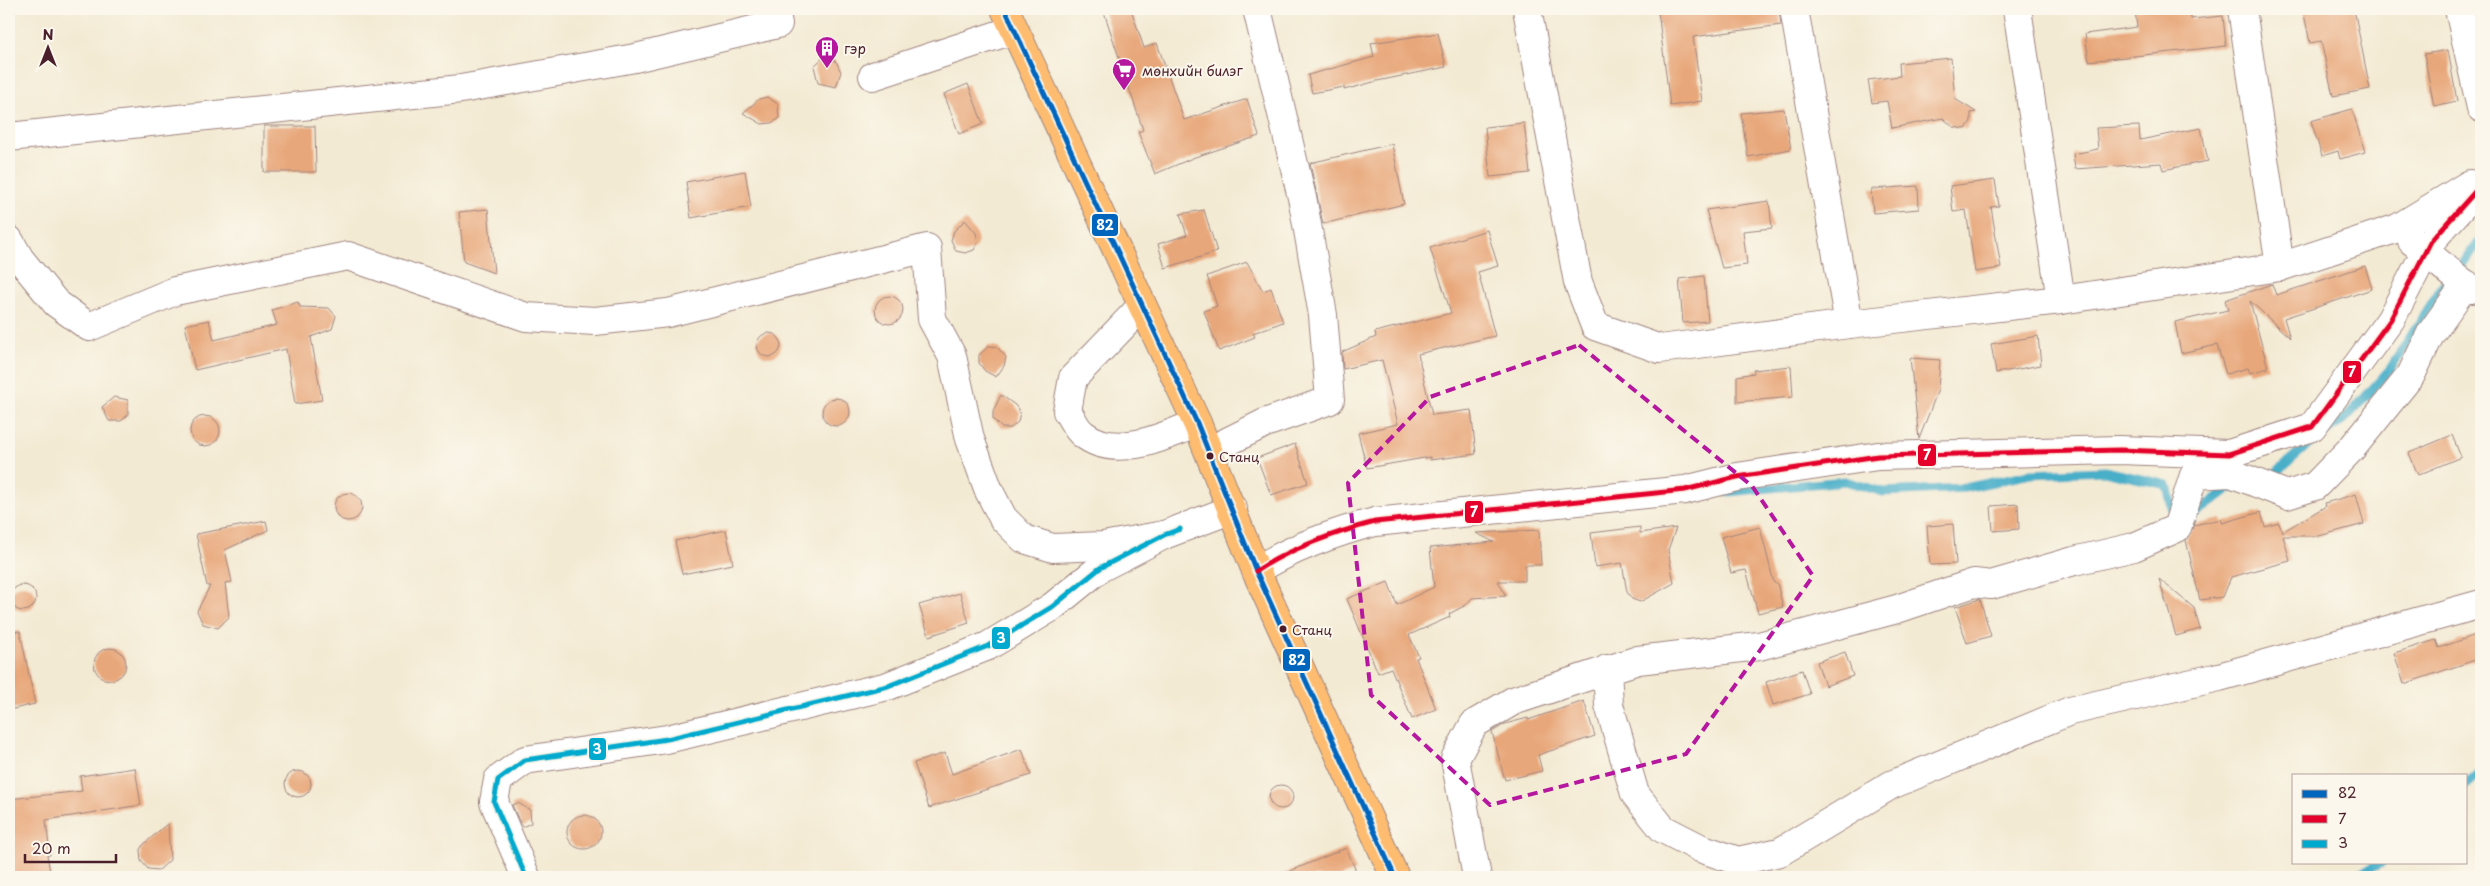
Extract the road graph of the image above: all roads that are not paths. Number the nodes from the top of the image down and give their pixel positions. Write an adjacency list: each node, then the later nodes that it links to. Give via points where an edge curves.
1 (775, 9): 11 (street, via 778,24 635,58 461,89)
2 (1257, 9): 22 (street, via 1303,202 1323,315 1330,400 1265,423)
3 (1526, 9): 20 (street, via 1578,282 1595,326 1660,349)
4 (1794, 9): 20 (street)
5 (2017, 9): 18 (street)
6 (2242, 9): 17 (street)
7 (2459, 9): 10 (street)
8 (1009, 19): 9 (street); 19 (main road)
9 (873, 76)
10 (2481, 108)
11 (9, 137)
12 (2481, 178): 14 (street)
13 (2481, 185): 16 (street, via 2431,241)
14 (2398, 228): 16 (street); 17 (street)
15 (9, 240): 24 (street, via 20,259 56,303 89,327 175,291 348,256 526,317 595,321 668,313 927,248 932,319 952,356 970,439 989,491 1003,518 1024,539 1053,548 1103,546)
16 (2425, 253): 25 (street, via 2391,319 2312,427 2229,454 2120,450 1854,458 1737,477 1685,490 1375,522 1347,529 1279,556); 27 (street, via 2468,286 2431,333 2411,375 2352,448 2315,486 2288,496 2231,472 2194,475 2177,528 2134,548 1991,585 1974,583 1896,609 1759,646 1638,660)
17 (2280, 267): 18 (street)
18 (2061, 300): 20 (street)
19 (1142, 306): 21 (main road); 21 (street, via 1073,378 1067,411 1081,433 1101,444 1148,444)
20 (1849, 324)
21 (1197, 423): 22 (main road)
22 (1209, 451): 23 (main road)
23 (1233, 509): 24 (street); 25 (main road)
24 (1164, 535): 28 (street, via 1100,568 1052,607 988,646 888,686 667,739 525,760 498,780 494,802)
25 (1256, 571): 29 (main road)
26 (2481, 604): 27 (street, via 2219,677 2070,711 1891,785 1780,852 1738,861 1700,848 1663,829 1635,794 1609,706)
27 (1606, 669): 30 (street, via 1513,701 1474,724 1455,759)
28 (526, 877)
29 (1395, 877)
30 (1476, 877)

